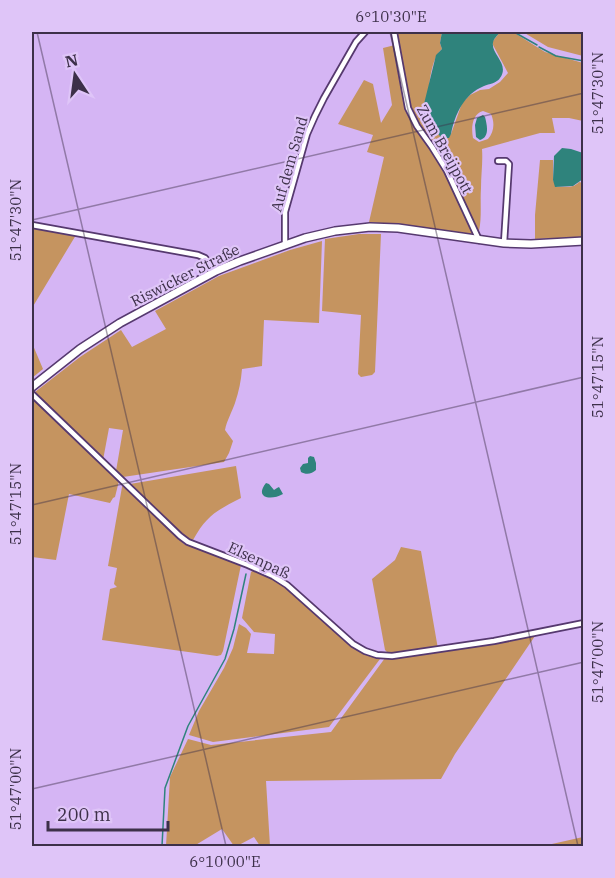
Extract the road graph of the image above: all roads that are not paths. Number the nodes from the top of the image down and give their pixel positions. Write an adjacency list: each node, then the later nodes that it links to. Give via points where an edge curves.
1 (365, 32): 8 (street, Auf dem Sand, via 324,98 307,134 285,212)
2 (394, 32): 5 (street, Zum Breijpott, via 408,108 447,171)
3 (498, 161): 7 (street, via 509,164)
4 (32, 225): 9 (street, via 198,255)
5 (479, 240): 7 (street, Riswicker Straße); 8 (street, Riswicker Straße, via 370,227)
6 (584, 241): 7 (street, Riswicker Straße)
7 (504, 243)
8 (285, 244): 9 (street, Riswicker Straße)
9 (216, 271): 10 (street, Riswicker Straße, via 120,323)
10 (32, 387)
11 (32, 394): 12 (street, Elsenpaß, via 180,536 273,576 365,651 383,656 408,654)
12 (584, 623)

